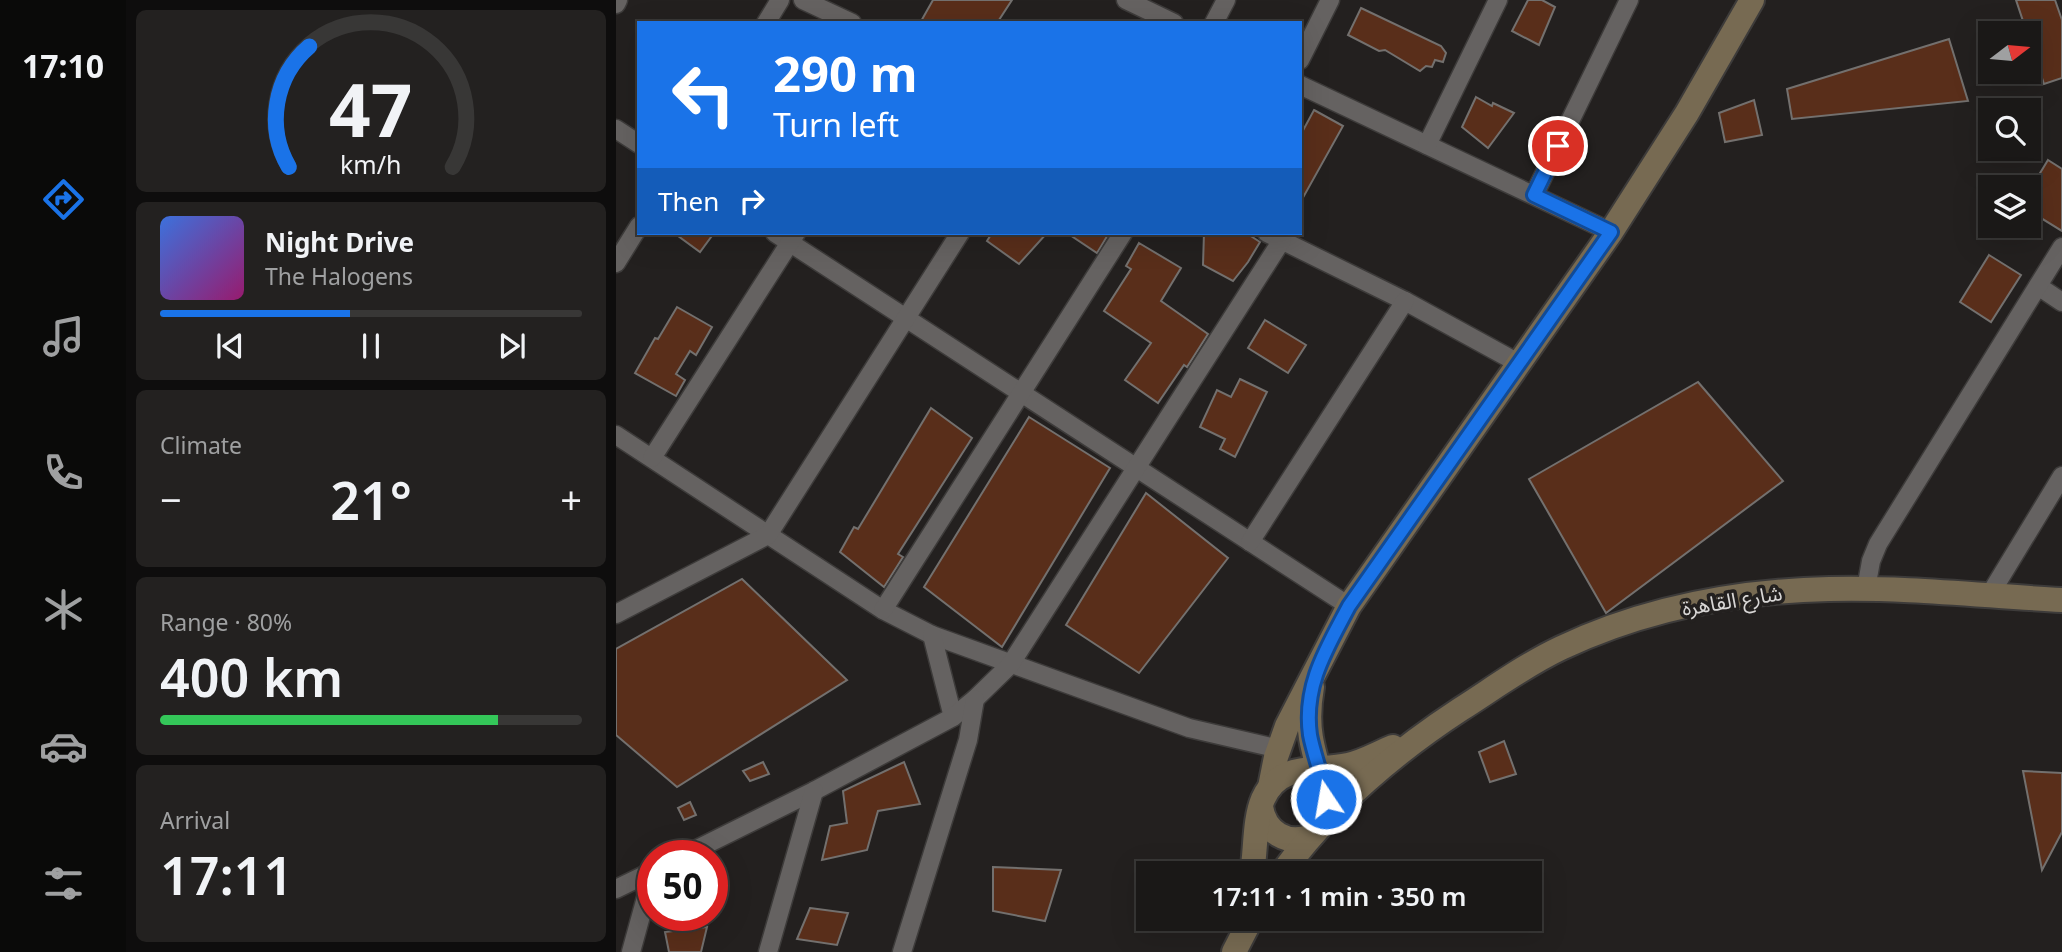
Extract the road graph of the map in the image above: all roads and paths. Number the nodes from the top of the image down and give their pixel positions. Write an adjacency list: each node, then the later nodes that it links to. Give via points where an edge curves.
1 (780, 0): 9 (street)
2 (803, 0): 10 (street)
3 (1126, 0): 11 (street)
4 (1226, 0): 12 (street)
5 (1330, 0): 13 (street)
6 (1629, 0): 18 (street)
7 (1752, 0): 20 (main road)
8 (1493, 1): 17 (street)
9 (767, 21)
10 (848, 21)
11 (1170, 21)
12 (1215, 21)
13 (1302, 56)
14 (1302, 86): 17 (street)
15 (616, 129): 16 (street)
16 (637, 143)
17 (1427, 145): 18 (street)
18 (1534, 195): 20 (street)
19 (637, 229): 26 (street)
20 (1611, 232): 31 (main road)
21 (959, 235): 30 (street)
22 (1122, 235): 32 (street)
23 (787, 236): 30 (street); 34 (street)
24 (1274, 236): 28 (street); 35 (street)
25 (2062, 247): 27 (street)
26 (616, 262)
27 (2038, 286): 29 (street); 39 (street, via 1878,544)
28 (1405, 301): 31 (street); 38 (street)
29 (2062, 302)
30 (906, 318): 32 (street); 37 (street)
31 (1520, 364): 42 (main road)
32 (1021, 393): 35 (street); 43 (street)
33 (616, 435): 34 (street)
34 (652, 458): 37 (street)
35 (1137, 467): 38 (street); 46 (street)
36 (2062, 476): 40 (street)
37 (768, 535): 43 (street); 44 (street)
38 (1250, 542): 42 (street)
39 (1866, 589): 40 (main road, شارع القاهرة); 50 (main road, شارع القاهرة, via 1753,594 1653,614 1531,663)
40 (1989, 596): 41 (main road, شارع القاهرة)
41 (2062, 600)
42 (1349, 606): 47 (main road)
43 (883, 610): 45 (street)
44 (616, 614)
45 (932, 635): 46 (street); 49 (street)
46 (1010, 665): 48 (street); 51 (street, via 1189,728)
47 (1315, 673): 51 (main road); 52 (main road, via 1309,720)
48 (975, 699): 49 (street); 64 (street, via 968,740)
49 (953, 717): 53 (street)
50 (1431, 729): 52 (main road, شارع القاهرة, via 1360,761); 55 (main road, شارع القاهرة, via 1376,771)
51 (1279, 750): 54 (main road)
52 (1319, 767): 54 (main road, شارع القاهرة, via 1292,772); 55 (main road, via 1324,789)
53 (814, 791): 56 (street); 63 (street)
54 (1266, 797): 55 (main road, via 1265,821 1275,833 1296,840); 57 (main road)
55 (1318, 828): 58 (main road, شارع القاهرة)
56 (715, 840)
57 (1254, 861)
58 (1292, 861)
59 (637, 879): 60 (street)
60 (616, 889)
61 (637, 930): 62 (street)
62 (631, 952)
63 (768, 952)
64 (901, 952)

